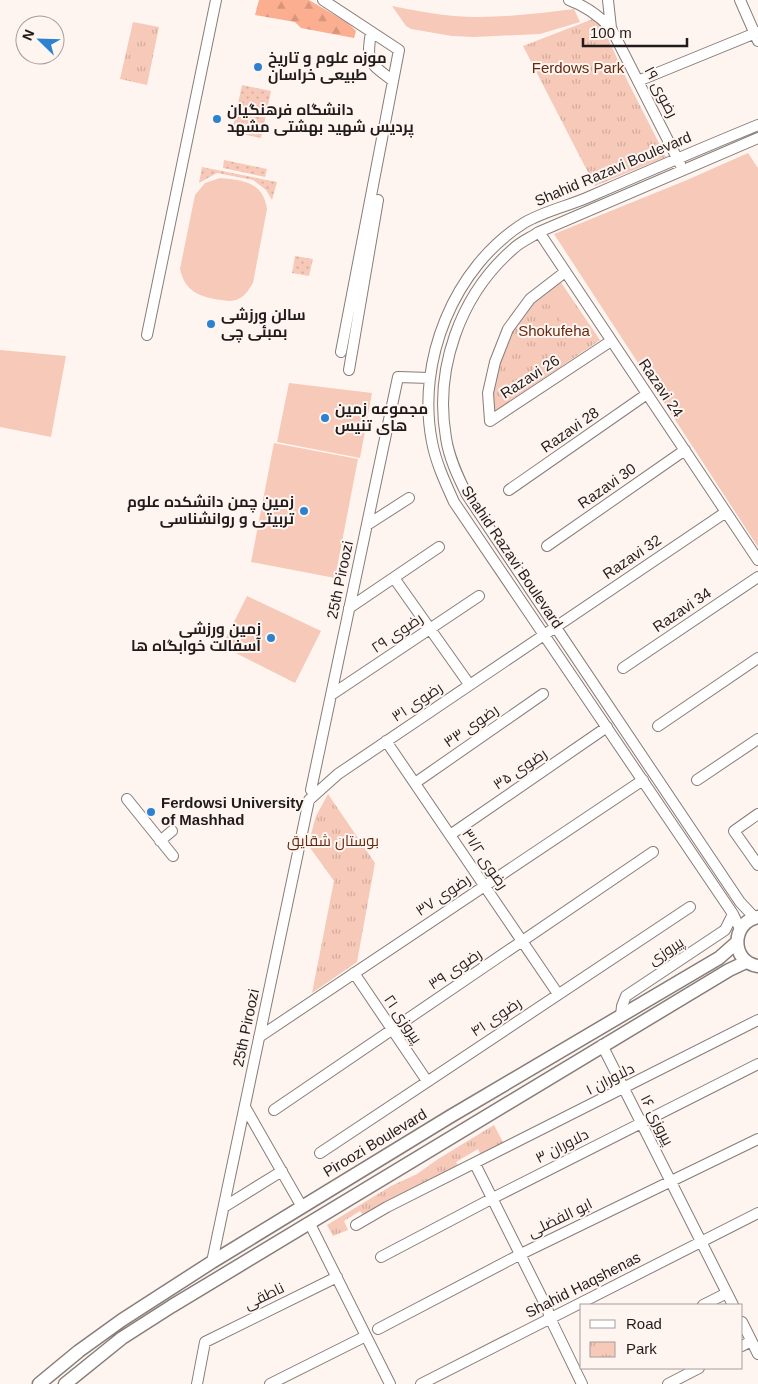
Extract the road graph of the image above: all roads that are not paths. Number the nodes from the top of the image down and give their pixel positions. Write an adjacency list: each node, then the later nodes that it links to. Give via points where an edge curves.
1 (216, 0): 18 (street)
2 (323, 0): 7 (street)
3 (568, 0): 6 (street, via 581,4)
4 (608, 0): 6 (street)
5 (740, 0): 8 (street)
6 (611, 28): 10 (street, رضوی ۱۹)
7 (371, 32): 9 (street, via 370,62); 9 (street, via 399,50)
8 (757, 35): 10 (street)
9 (393, 81): 20 (street)
10 (638, 81): 13 (street, رضوی ۱۹)
11 (758, 125): 13 (street, Shahid Razavi Boulevard)
12 (758, 138): 14 (street, Shahid Razavi Boulevard)
13 (678, 159): 14 (street, رضوی ۱۹); 22 (street, Shahid Razavi Boulevard, via 525,222 506,236 469,276 454,302 438,339)
14 (683, 170): 16 (street, Shahid Razavi Boulevard)
15 (378, 200): 21 (street)
16 (539, 232): 17 (street, Razavi 24); 36 (street, Shahid Razavi Boulevard, via 499,262 466,309 452,343 444,380 443,409 454,467 467,495)
17 (565, 272): 19 (street, Razavi 24); 19 (street, Razavi 26, via 530,299 508,329 494,362 488,393 490,421)
18 (148, 335)
19 (611, 341): 23 (street, Razavi 24)
20 (341, 352)
21 (348, 370)
22 (430, 378): 28 (street, 25th Piroozi, via 398,377); 38 (street, Shahid Razavi Boulevard, via 432,441 454,502)
23 (647, 394): 24 (street, Razavi 24); 25 (street, Razavi 28)
24 (685, 450): 27 (street, Razavi 24); 29 (street, Razavi 30)
25 (510, 490)
26 (409, 498): 28 (street)
27 (726, 512): 31 (street, Razavi 24); 36 (street, Razavi 32)
28 (367, 525): 35 (street, 25th Piroozi)
29 (547, 546)
30 (439, 547): 33 (street)
31 (758, 560)
32 (758, 577): 40 (street, Razavi 34)
33 (394, 578): 35 (street); 37 (street)
34 (480, 596): 37 (street, رضوی ۲۹)
35 (349, 608): 43 (street, 25th Piroozi)
36 (555, 627): 38 (street, Razavi 32); 63 (street, Shahid Razavi Boulevard, via 740,902)
37 (430, 629): 41 (street); 43 (street, رضوی ۲۹)
38 (544, 633): 41 (street, رضوی ۳۱); 45 (street, Shahid Razavi Boulevard)
39 (758, 658): 44 (street)
40 (623, 668)
41 (469, 684): 47 (street, رضوی ۳۱)
42 (543, 694): 50 (street, رضوی ۳۳)
43 (331, 695): 51 (street, 25th Piroozi)
44 (658, 726)
45 (607, 727): 48 (street, Shahid Razavi Boulevard); 55 (street, رضوی ۳۵)
46 (758, 739): 49 (street)
47 (386, 740): 50 (street, رضوی ۳۱/۲); 51 (street, رضوی ۳۱)
48 (643, 780): 60 (street, رضوی ۳۷); 62 (street, Shahid Razavi Boulevard)
49 (697, 780)
50 (415, 783): 55 (street, رضوی ۳۱/۲)
51 (310, 795): 73 (street, 25th Piroozi)
52 (127, 799): 56 (street)
53 (758, 814): 59 (street, via 734,831)
54 (172, 831): 56 (street)
55 (450, 835): 60 (street, رضوی ۳۱/۲)
56 (160, 841): 58 (street)
57 (653, 852): 65 (street, رضوی ۳۹)
58 (173, 856)
59 (758, 865)
60 (484, 886): 65 (street, رضوی ۳۱/۲); 68 (street, رضوی ۳۷)
61 (690, 906): 69 (street, رضوی ۴۱)
62 (733, 914): 64 (street, Shahid Razavi Boulevard); 70 (street, پیروزی, via 725,930 626,996)
63 (756, 917): 64 (main road)
64 (740, 929): 66 (main road)
65 (522, 941): 69 (street, رضوی ۳۱/۲); 72 (street, رضوی ۳۹)
66 (736, 943): 67 (main road, via 739,952); 70 (main road, Piroozi Boulevard, via 719,958)
67 (752, 964): 74 (main road, via 729,970)
68 (354, 973): 72 (street, پیروزی ۲۱); 73 (street, رضوی ۳۷)
69 (558, 994): 76 (street, رضوی ۴۱)
70 (621, 1016): 88 (main road, Piroozi Boulevard)
71 (758, 1020): 77 (street, دلاوران ۱)
72 (392, 1030): 76 (street, پیروزی ۲۱); 79 (street, رضوی ۳۹)
73 (260, 1036): 78 (street, 25th Piroozi)
74 (602, 1045): 77 (street, پیروزی ۱۶); 90 (main road)
75 (758, 1064): 80 (street, دلاوران ۳)
76 (427, 1081): 82 (street, رضوی ۴۱)
77 (624, 1088): 80 (street, پیروزی ۱۶); 83 (street, دلاوران ۱)
78 (245, 1107): 84 (street); 87 (street, 25th Piroozi)
79 (274, 1110)
80 (641, 1122): 85 (street, پیروزی ۱۶); 86 (street, دلاوران ۳)
81 (758, 1139): 85 (street, ابو الفضلی)
82 (320, 1153)
83 (475, 1164): 86 (street); 91 (street, دلاوران ۱)
84 (282, 1171): 87 (street); 88 (street)
85 (671, 1181): 92 (street, پیروزی ۱۶); 93 (street, ابو الفضلی)
86 (492, 1198): 93 (street); 94 (street, دلاوران ۳)
87 (224, 1207): 95 (street, 25th Piroozi)
88 (302, 1207): 90 (main road); 95 (main road, Piroozi Boulevard)
89 (758, 1213): 92 (street, Shahid Haqshenas)
90 (310, 1224): 96 (street); 110 (main road, via 131,1333)
91 (356, 1224)
92 (701, 1241): 97 (street, پیروزی ۱۶); 100 (street, Shahid Haqshenas)
93 (521, 1254): 100 (street); 102 (street, ابو الفضلی)
94 (381, 1258)
95 (212, 1262): 109 (main road, Piroozi Boulevard, via 122,1320)
96 (337, 1277): 103 (street); 111 (street, ناطقی, via 205,1342)
97 (727, 1293): 98 (street); 99 (street)
98 (705, 1304)
99 (732, 1304)
100 (550, 1318): 107 (street); 108 (street, Shahid Haqshenas)
101 (743, 1327): 104 (street)
102 (378, 1329)
103 (366, 1336): 112 (street); 113 (street)
104 (746, 1343): 105 (street)
105 (758, 1354)
106 (698, 1369): 115 (street)
107 (579, 1380)
108 (435, 1381): 114 (street, Shahid Haqshenas)
109 (39, 1384)
110 (65, 1384)
111 (197, 1384)
112 (270, 1384)
113 (390, 1384)
114 (421, 1384)
115 (668, 1384)

